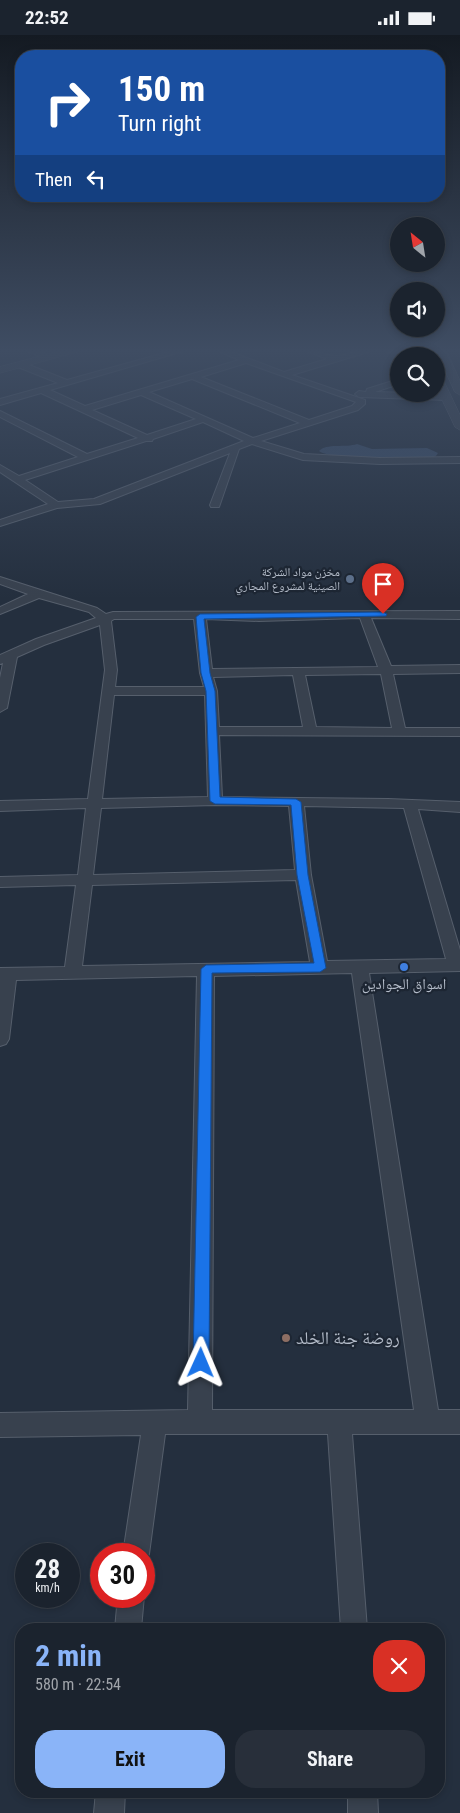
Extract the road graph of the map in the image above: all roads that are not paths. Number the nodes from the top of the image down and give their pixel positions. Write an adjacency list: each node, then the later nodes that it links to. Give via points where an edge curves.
1 (38, 433): 10 (street)
2 (136, 433): 6 (street)
3 (166, 433): 6 (street)
4 (235, 433): 7 (street)
5 (277, 433): 7 (street)
6 (149, 439): 10 (street)
7 (252, 441): 8 (street); 9 (street)
8 (232, 451): 9 (street); 14 (street, via 96,503); 15 (street)
9 (303, 457): 11 (street, via 380,461)
10 (87, 458): 13 (street)
11 (460, 460)
12 (0, 468): 13 (street)
13 (19, 479): 14 (street)
14 (56, 505): 16 (street)
15 (216, 505)
16 (0, 523)
17 (0, 580): 18 (street)
18 (38, 595): 19 (street); 23 (street, via 93,610)
19 (0, 611)
20 (364, 614): 21 (street); 22 (street); 26 (street)
21 (460, 615)
22 (200, 617): 23 (street, via 113,616); 28 (street)
23 (105, 619): 24 (street); 29 (street, via 110,671)
24 (4, 657): 31 (street)
25 (460, 669): 26 (street)
26 (386, 670): 27 (street); 34 (street)
27 (298, 671): 28 (street); 33 (street)
28 (206, 673): 30 (street)
29 (108, 691): 30 (street); 38 (street)
30 (211, 691): 32 (street)
31 (0, 708)
32 (213, 731): 33 (street); 36 (street)
33 (310, 731): 34 (street)
34 (399, 731): 35 (street)
35 (460, 732)
36 (215, 801): 37 (street); 38 (street)
37 (296, 802): 39 (street); 42 (street)
38 (93, 805): 40 (street); 43 (street)
39 (410, 805): 41 (street); 45 (street)
40 (0, 806)
41 (460, 807)
42 (303, 875): 43 (street); 47 (street)
43 (86, 880): 44 (street); 49 (street)
44 (0, 882)
45 (458, 965): 46 (street)
46 (360, 967): 47 (street); 55 (street)
47 (320, 968): 48 (street)
48 (206, 969): 49 (street); 52 (street)
49 (73, 973): 50 (street)
50 (4, 974): 51 (street)
51 (0, 1039)
52 (200, 1422): 53 (street); 54 (street)
53 (155, 1423): 57 (street); 58 (street)
54 (339, 1423): 55 (street); 61 (street)
55 (428, 1423): 56 (street)
56 (460, 1423)
57 (0, 1425)
58 (138, 1543)
59 (130, 1608): 60 (street)
60 (129, 1623)
61 (354, 1623)
62 (110, 1798): 64 (street)
63 (362, 1798): 65 (street)
64 (109, 1813)
65 (363, 1813)

